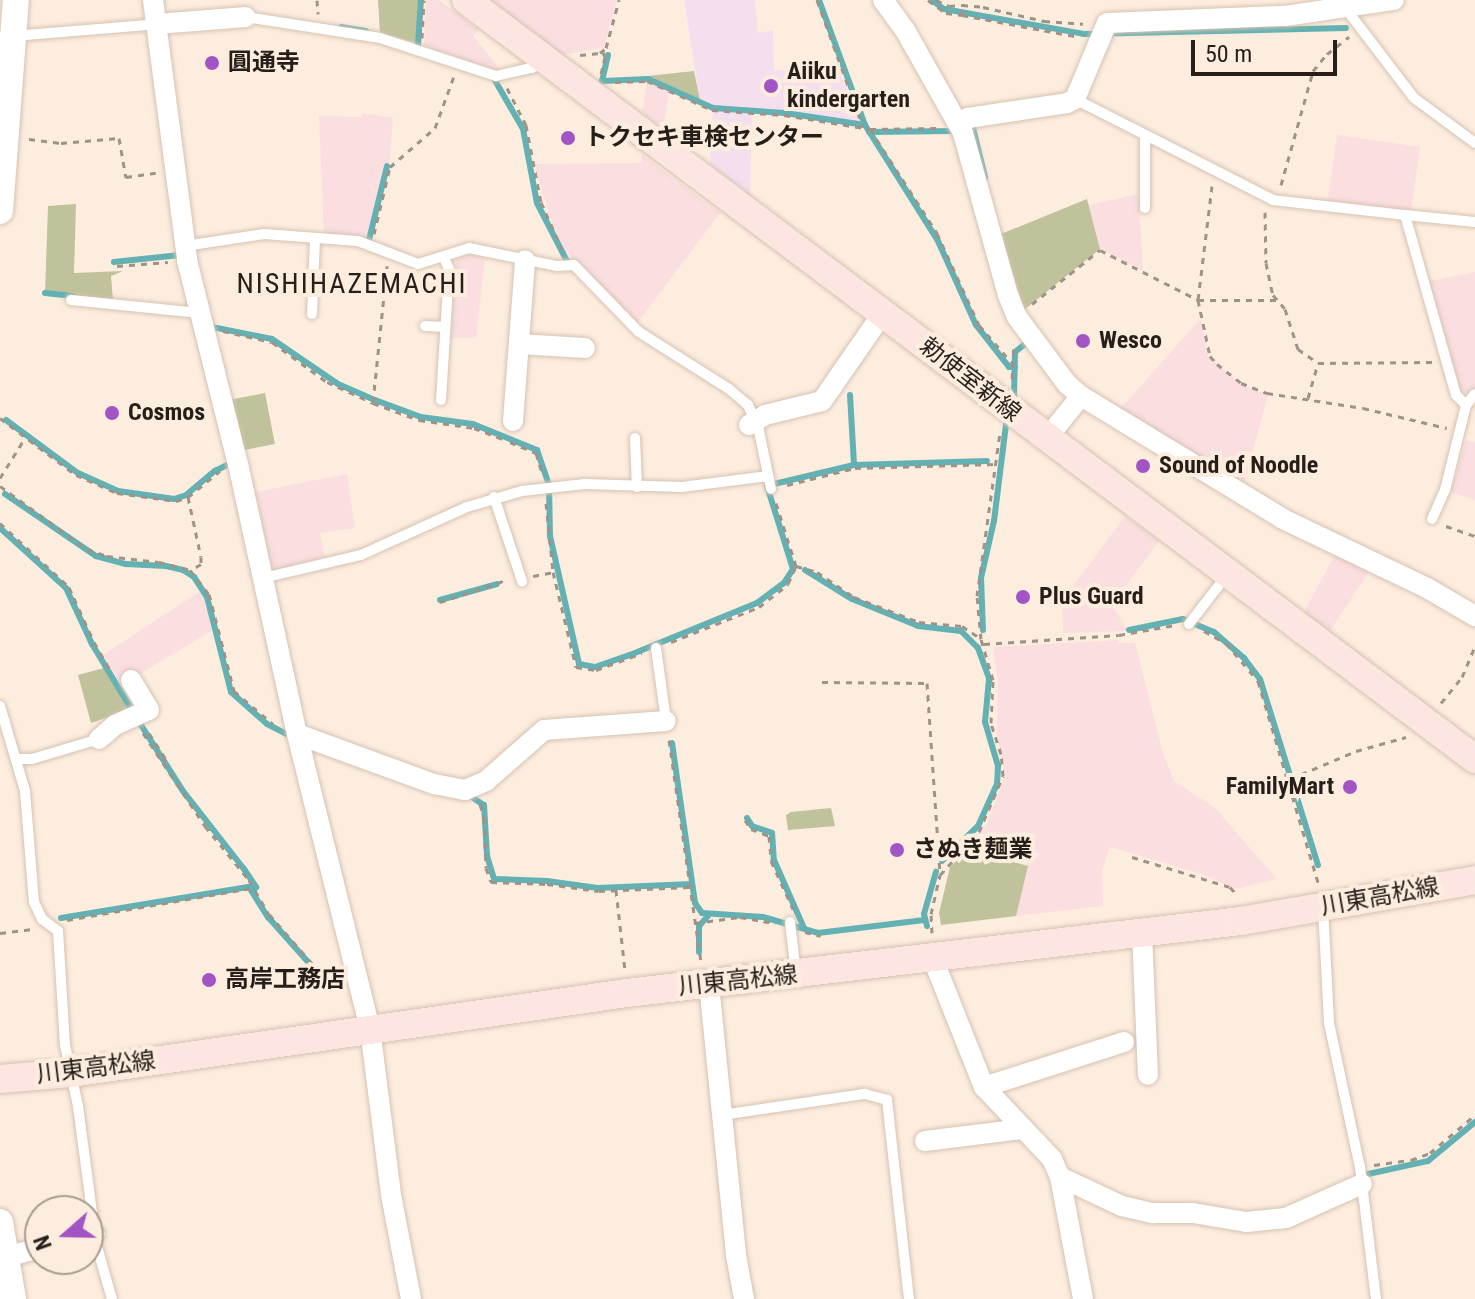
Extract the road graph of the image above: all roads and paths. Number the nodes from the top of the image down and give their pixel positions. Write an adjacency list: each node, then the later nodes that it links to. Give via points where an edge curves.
1 (16, 0): 18 (street)
2 (153, 0): 15 (street)
3 (424, 0): 19 (path)
4 (466, 0): 21 (main road, 勅使室新線)
5 (619, 0): 20 (path)
6 (817, 0): 28 (path)
7 (883, 0): 27 (street)
8 (928, 0): 13 (path, via 941,12)
9 (936, 0): 11 (path)
10 (1394, 0): 12 (street)
11 (962, 5): 13 (path); 17 (path)
12 (1346, 9): 16 (lane); 17 (street)
13 (962, 15): 17 (path)
14 (246, 17): 15 (street); 19 (lane, via 353,32)
15 (157, 24): 18 (lane); 34 (street)
16 (1358, 29): 32 (lane, via 1414,98); 36 (path, via 1313,71)
17 (1104, 31): 26 (street)
18 (7, 36): 38 (street)
19 (421, 50): 22 (lane)
20 (603, 52): 21 (path); 25 (path)
21 (544, 59): 23 (lane, via 532,68); 53 (main road, 勅使室新線)
22 (457, 64): 23 (lane); 42 (path, via 441,120 390,167)
23 (496, 76): 47 (path, via 521,114 541,202)
24 (610, 83): 28 (path, via 647,81 712,110)
25 (598, 84)
26 (1075, 99): 27 (street); 30 (lane)
27 (958, 124): 29 (path); 55 (street)
28 (863, 127): 29 (path)
29 (870, 129): 61 (path, via 937,233 979,325)
30 (1145, 136): 33 (lane); 37 (lane)
31 (21, 137): 34 (path, via 61,143 119,138 126,177)
32 (1475, 143)
33 (1214, 170): 35 (lane); 50 (path)
34 (175, 171): 43 (street)
35 (1264, 196): 36 (lane); 51 (path, via 1266,263)
36 (1276, 200): 39 (lane)
37 (1145, 208)
38 (0, 211)
39 (1405, 215): 40 (lane); 60 (lane)
40 (1475, 222)
41 (315, 238): 42 (lane); 43 (lane, via 264,234); 54 (lane)
42 (368, 244): 44 (lane)
43 (186, 253): 48 (path); 52 (street)
44 (388, 254): 45 (lane, via 418,264); 67 (path)
45 (444, 258): 46 (lane, via 469,248); 57 (lane, via 449,269)
46 (525, 260): 47 (lane); 59 (street)
47 (574, 265): 72 (lane, via 639,332 748,405)
48 (117, 266)
49 (71, 300): 52 (lane)
50 (1198, 300): 51 (path); 55 (path, via 1100,250); 65 (path, via 1210,356 1227,373 1267,393)
51 (1277, 300): 62 (path, via 1298,349)
52 (199, 313): 77 (street)
53 (883, 313): 69 (main road, 勅使室新線); 72 (street, via 822,401)
54 (312, 314)
55 (1017, 317): 61 (path, via 1019,337); 64 (street)
56 (425, 326): 57 (lane)
57 (445, 327): 66 (lane)
58 (572, 341): 59 (street)
59 (519, 344): 71 (street, via 526,387)
60 (1447, 362): 62 (path); 68 (lane, via 1456,395)
61 (1012, 363): 69 (path)
62 (1318, 363): 65 (path)
63 (1475, 394): 68 (lane)
64 (1081, 396): 76 (street); 95 (street, via 1283,519)
65 (1308, 399): 73 (path)
66 (441, 400)
67 (373, 403)
68 (1466, 405): 73 (lane)
69 (1008, 410): 76 (main road, 勅使室新線); 78 (path)
70 (0, 418): 74 (path)
71 (513, 421)
72 (752, 423): 79 (lane)
73 (1461, 431): 86 (lane)
74 (25, 438): 80 (path); 84 (path, via 76,475 117,493 172,502)
75 (635, 438): 82 (lane)
76 (1047, 438): 90 (main road, 勅使室新線)
77 (238, 464): 84 (path, via 224,468); 91 (street)
78 (997, 464): 83 (path, via 855,468); 97 (path, via 979,570)
79 (768, 476): 82 (lane); 83 (lane)
80 (0, 478)
81 (0, 486): 89 (path, via 87,549)
82 (637, 487): 85 (lane, via 585,484)
83 (771, 489): 97 (path, via 796,566 817,572 867,602 919,622 962,626)
84 (188, 497): 89 (path, via 201,557 201,564)
85 (494, 497): 91 (lane, via 361,555); 92 (lane)
86 (1432, 519): 88 (path)
87 (0, 523): 100 (path, via 69,587 94,642)
88 (1475, 536)
89 (190, 570): 105 (path, via 209,594 234,691 268,721)
90 (1230, 571): 96 (lane); 109 (main road, 勅使室新線)
91 (263, 578): 105 (street)
92 (522, 581)
93 (496, 582): 94 (path)
94 (440, 602)
95 (1475, 616)
96 (1189, 624): 98 (path, via 1119,635); 110 (path, via 1226,643 1258,681)
97 (981, 639): 98 (path)
98 (984, 644): 114 (path, via 991,663 991,723 1003,776 979,832)
99 (656, 648): 104 (lane)
100 (123, 680): 103 (street, via 149,710)
101 (822, 682): 114 (path, via 927,683)
102 (0, 706): 108 (lane)
103 (136, 717): 106 (street); 117 (path)
104 (666, 721): 111 (street, via 544,730 494,775); 116 (path)
105 (297, 734): 111 (street, via 434,784); 129 (street)
106 (99, 739): 108 (lane)
107 (1356, 751): 110 (path)
108 (16, 759): 122 (lane, via 25,791 34,902)
109 (1475, 759)
110 (1290, 779): 120 (path)
111 (469, 789): 118 (path, via 482,807 491,882)
112 (745, 820): 124 (path, via 751,829 769,836 775,872)
113 (1132, 857): 119 (path, via 1230,887)
114 (940, 875): 128 (path, via 931,914)
115 (1470, 877): 120 (main road, 川東高松線)
116 (690, 887): 118 (path); 121 (path)
117 (253, 888): 122 (path); 129 (path, via 317,969)
118 (616, 890): 132 (path)
119 (1237, 895)
120 (1323, 906): 126 (main road, 川東高松線); 143 (lane, via 1329,1023)
121 (694, 923): 123 (path, via 740,917); 131 (path)
122 (49, 924): 125 (path); 135 (lane, via 58,931)
123 (790, 924): 124 (path); 130 (lane)
124 (802, 931): 127 (path)
125 (0, 933)
126 (1142, 933): 128 (main road, 川東高松線); 136 (street)
127 (821, 936)
128 (933, 959): 130 (main road, 川東高松線); 138 (street)
129 (355, 970): 133 (street)
130 (796, 975): 131 (main road, 川東高松線)
131 (709, 984): 132 (main road, 川東高松線); 139 (street)
132 (627, 993): 133 (main road, 川東高松線)
133 (370, 1028): 135 (main road, 川東高松線); 152 (street, via 391,1195)
134 (1124, 1042): 138 (street)
135 (71, 1073): 137 (main road, 川東高松線); 145 (lane)
136 (1148, 1075)
137 (0, 1079)
138 (984, 1087): 141 (street)
139 (722, 1115): 153 (street); 154 (lane, via 865,1094 887,1100)
140 (1475, 1115): 143 (path, via 1430,1153)
141 (1023, 1129): 142 (street); 144 (street, via 1042,1145)
142 (925, 1141)
143 (1361, 1175): 144 (street, via 1286,1218 1246,1222 1122,1206); 156 (lane)
144 (1060, 1177): 155 (street)
145 (86, 1195)
146 (0, 1222): 148 (street)
147 (24, 1255): 148 (street)
148 (4, 1263): 150 (street)
149 (104, 1275): 151 (lane)
150 (13, 1299)
151 (112, 1299)
152 (411, 1299)
153 (744, 1299)
154 (909, 1299)
155 (1083, 1299)
156 (1376, 1299)

